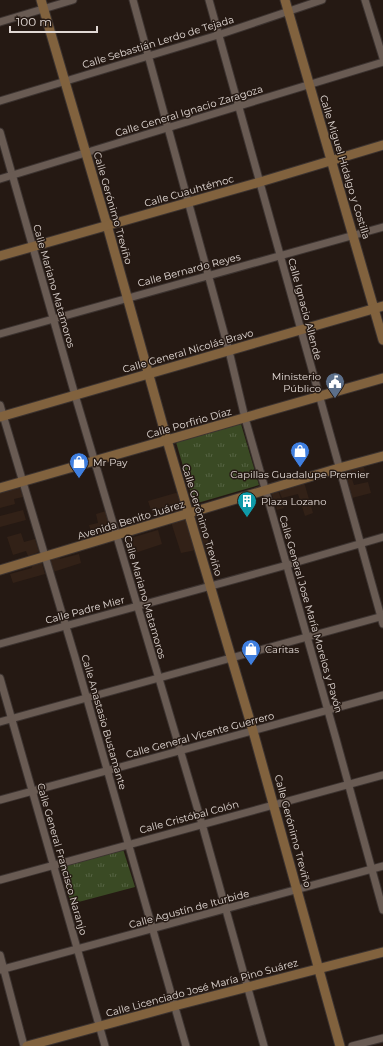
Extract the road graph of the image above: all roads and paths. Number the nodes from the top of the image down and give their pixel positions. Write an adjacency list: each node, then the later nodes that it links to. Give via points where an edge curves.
1 (73, 0): 7 (street)
2 (133, 0): 11 (street, Calle General Jose María Morelos y Pavón)
3 (208, 0): 10 (street, Calle Ignacio Allende)
4 (285, 0): 8 (street, Calle Miguel Hidalgo y Costilla)
5 (322, 0): 8 (street, Calle Sebastián Lerdo de Tejada)
6 (365, 0): 12 (street)
7 (42, 4): 9 (street); 14 (street, Calle Gerónimo Treviño)
8 (288, 11): 10 (street, Calle Sebastián Lerdo de Tejada); 15 (street, Calle Miguel Hidalgo y Costilla)
9 (0, 22)
10 (218, 35): 11 (street, Calle Sebastián Lerdo de Tejada); 17 (street, Calle Ignacio Allende)
11 (148, 56): 14 (street, Calle Sebastián Lerdo de Tejada); 18 (street, Calle General Jose María Morelos y Pavón)
12 (383, 58)
13 (383, 62): 15 (street, Calle General Ignacio Zaragoza)
14 (65, 82): 16 (street, Calle Sebastián Lerdo de Tejada); 21 (street, Calle Gerónimo Treviño)
15 (309, 85): 17 (street, Calle General Ignacio Zaragoza); 22 (street, Calle Miguel Hidalgo y Costilla)
16 (0, 101)
17 (239, 106): 18 (street, Calle General Ignacio Zaragoza); 25 (street, Calle Ignacio Allende)
18 (168, 128): 21 (street, Calle General Ignacio Zaragoza); 26 (street, Calle General Jose María Morelos y Pavón)
19 (0, 132): 23 (street, Calle Mariano Matamoros)
20 (383, 145): 22 (street, Calle Cuauhtémoc)
21 (85, 152): 23 (street, Calle General Ignacio Zaragoza); 27 (street, Calle Gerónimo Treviño)
22 (332, 161): 25 (street, Calle Cuauhtémoc); 29 (street, Calle Miguel Hidalgo y Costilla)
23 (12, 175): 24 (street, Calle General Ignacio Zaragoza); 30 (street, Calle Mariano Matamoros)
24 (0, 179)
25 (260, 182): 26 (street, Calle Cuauhtémoc); 32 (street, Calle Ignacio Allende)
26 (188, 202): 27 (street, Calle Cuauhtémoc); 33 (street, Calle General Jose María Morelos y Pavón)
27 (107, 225): 30 (street, Calle Cuauhtémoc); 34 (street, Calle Gerónimo Treviño)
28 (383, 227): 29 (street, Calle Bernardo Reyes)
29 (354, 235): 32 (street, Calle Bernardo Reyes); 35 (street, Calle Miguel Hidalgo y Costilla)
30 (32, 247): 31 (street, Calle Cuauhtémoc); 36 (street, Calle Mariano Matamoros)
31 (0, 256)
32 (281, 256): 33 (street, Calle Bernardo Reyes); 37 (street, Calle Ignacio Allende)
33 (207, 275): 34 (street, Calle Bernardo Reyes); 40 (street, Calle General Jose María Morelos y Pavón)
34 (127, 297): 36 (street, Calle Bernardo Reyes); 41 (street, Calle Gerónimo Treviño)
35 (379, 307): 37 (street, Calle General Nicolás Bravo); 39 (street, Calle Miguel Hidalgo y Costilla)
36 (53, 319): 38 (street, Calle Bernardo Reyes); 43 (street, Calle Mariano Matamoros)
37 (300, 330): 40 (street, Calle General Nicolás Bravo); 44 (street, Calle Ignacio Allende)
38 (0, 334)
39 (383, 340)
40 (229, 351): 41 (street, Calle General Nicolás Bravo); 47 (street, Calle General Jose María Morelos y Pavón)
41 (149, 374): 43 (street, Calle General Nicolás Bravo); 48 (street, Calle Gerónimo Treviño)
42 (383, 378): 44 (street, Calle Porfirio Díaz)
43 (75, 395): 46 (street, Calle General Nicolás Bravo); 50 (street, Calle Mariano Matamoros)
44 (318, 396): 47 (street, Calle Porfirio Díaz); 51 (street, Calle Ignacio Allende)
45 (0, 405): 46 (street, Calle Anastasio Bustamante)
46 (2, 417): 52 (street, Calle Anastasio Bustamante)
47 (245, 418): 48 (street, Calle Porfirio Díaz); 54 (street, Calle General Jose María Morelos y Pavón)
48 (167, 440): 50 (street, Calle Porfirio Díaz); 55 (street, Calle Gerónimo Treviño)
49 (383, 456): 51 (street, Avenida Benito Juárez)
50 (95, 461): 52 (street, Calle Porfirio Díaz); 56 (street, Calle Mariano Matamoros)
51 (339, 468): 54 (street, Avenida Benito Juárez); 58 (street, Calle Ignacio Allende)
52 (23, 481): 53 (street, Calle Porfirio Díaz); 59 (street, Calle Anastasio Bustamante)
53 (0, 488)
54 (266, 490): 55 (street, Avenida Benito Juárez); 60 (street, Calle General Jose María Morelos y Pavón)
55 (190, 514): 56 (street, Avenida Benito Juárez); 62 (street, Calle Gerónimo Treviño)
56 (118, 536): 59 (street, Avenida Benito Juárez); 63 (street, Calle Mariano Matamoros)
57 (383, 537): 58 (street, Calle Padre Mier)
58 (361, 543): 60 (street, Calle Padre Mier); 64 (street, Calle Ignacio Allende)
59 (44, 557): 61 (street, Avenida Benito Juárez); 65 (street, Calle Anastasio Bustamante)
60 (287, 565): 62 (street, Calle Padre Mier); 66 (street, Calle General Jose María Morelos y Pavón)
61 (0, 570)
62 (211, 586): 63 (street, Calle Padre Mier); 68 (street, Calle Gerónimo Treviño)
63 (137, 606): 65 (street, Calle Padre Mier); 70 (street, Calle Mariano Matamoros)
64 (382, 619): 66 (street)
65 (65, 626): 67 (street, Calle Padre Mier); 72 (street, Calle Anastasio Bustamante)
66 (308, 637): 68 (street); 73 (street, Calle General Jose María Morelos y Pavón)
67 (0, 644)
68 (232, 658): 70 (street); 76 (street, Calle Gerónimo Treviño)
69 (0, 678): 74 (street, Calle General Francisco Naranjo)
70 (158, 678): 72 (street); 77 (street, Calle Mariano Matamoros)
71 (383, 695): 73 (street, Calle General Vicente Guerrero)
72 (86, 697): 74 (street); 78 (street, Calle Anastasio Bustamante)
73 (328, 711): 76 (street, Calle General Vicente Guerrero); 80 (street, Calle General Jose María Morelos y Pavón)
74 (11, 719): 75 (street); 81 (street, Calle General Francisco Naranjo)
75 (0, 722)
76 (253, 731): 77 (street, Calle General Vicente Guerrero); 83 (street, Calle Gerónimo Treviño)
77 (180, 751): 78 (street, Calle General Vicente Guerrero); 84 (street, Calle Mariano Matamoros)
78 (108, 771): 81 (street, Calle General Vicente Guerrero); 85 (street, Calle Anastasio Bustamante)
79 (383, 775): 80 (street, Calle Cristóbal Colón)
80 (348, 784): 83 (street, Calle Cristóbal Colón); 88 (street, Calle General Jose María Morelos y Pavón)
81 (32, 791): 82 (street, Calle General Vicente Guerrero); 86 (street, Calle General Francisco Naranjo)
82 (0, 800)
83 (274, 804): 84 (street, Calle Cristóbal Colón); 90 (street, Calle Gerónimo Treviño)
84 (202, 824): 85 (street, Calle Cristóbal Colón); 91 (street, Calle Mariano Matamoros)
85 (129, 844): 86 (street, Calle Cristóbal Colón); 93 (street, Calle Anastasio Bustamante)
86 (53, 865): 89 (street, Calle Cristóbal Colón); 94 (street, Calle General Francisco Naranjo)
87 (383, 866): 88 (street, Calle Agustín de Iturbide)
88 (372, 869): 90 (street, Calle Agustín de Iturbide); 92 (street, Calle General Jose María Morelos y Pavón)
89 (0, 880)
90 (297, 890): 91 (street, Calle Agustín de Iturbide); 97 (street, Calle Gerónimo Treviño)
91 (226, 910): 93 (street, Calle Agustín de Iturbide); 99 (street, Calle Mariano Matamoros)
92 (383, 910)
93 (152, 930): 94 (street, Calle Agustín de Iturbide); 100 (street, Calle Anastasio Bustamante)
94 (78, 950): 98 (street, Calle Agustín de Iturbide); 101 (street, Calle General Francisco Naranjo)
95 (383, 952): 97 (street, Calle Licenciado José María Pino Suárez)
96 (0, 955): 98 (street)
97 (318, 968): 99 (street, Calle Licenciado José María Pino Suárez); 107 (street, Calle Gerónimo Treviño)
98 (2, 970): 103 (street)
99 (247, 987): 100 (street, Calle Licenciado José María Pino Suárez); 106 (street, Calle Mariano Matamoros)
100 (174, 1006): 101 (street, Calle Licenciado José María Pino Suárez); 105 (street, Calle Anastasio Bustamante)
101 (100, 1027): 103 (street, Calle Licenciado José María Pino Suárez); 104 (street, Calle General Francisco Naranjo)
102 (383, 1038): 108 (street)
103 (26, 1046)
104 (105, 1046)
105 (186, 1046)
106 (264, 1046)
107 (340, 1046)
108 (352, 1046)

